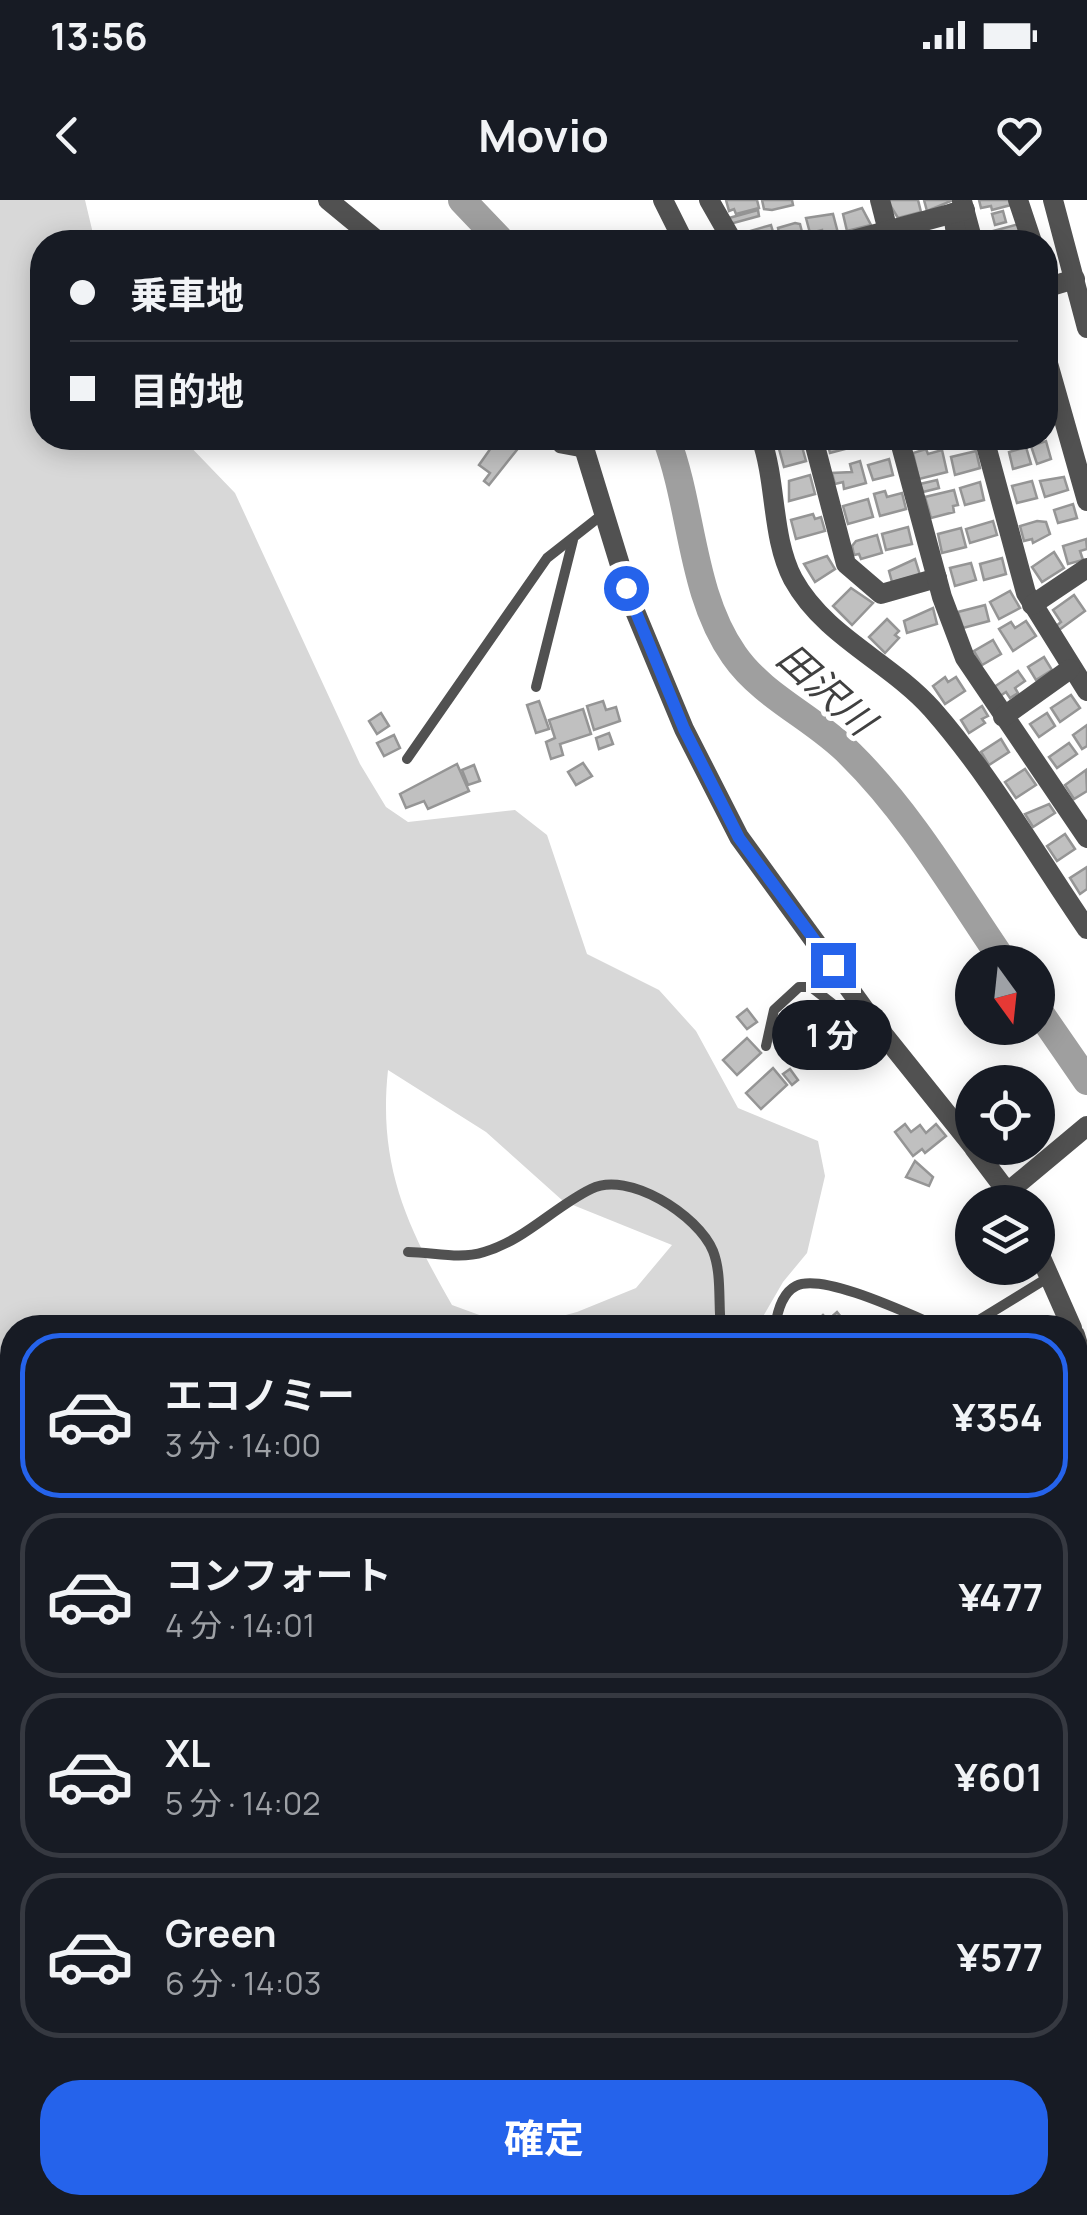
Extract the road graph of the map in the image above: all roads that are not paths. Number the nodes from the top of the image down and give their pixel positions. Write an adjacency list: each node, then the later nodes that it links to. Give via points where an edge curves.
1 (328, 200): 8 (street)
2 (663, 200): 9 (street)
3 (709, 200): 10 (street)
4 (880, 200): 11 (street)
5 (1018, 200): 13 (street)
6 (1053, 200): 14 (street)
7 (960, 208): 12 (street)
8 (364, 230)
9 (678, 230)
10 (726, 230)
11 (888, 230)
12 (891, 230)
13 (1028, 230)
14 (1075, 280): 15 (street); 16 (street)
15 (1058, 285)
16 (1087, 328)
17 (1058, 415): 23 (street)
18 (585, 450): 24 (street)
19 (763, 450): 35 (street, via 792,577 828,626 880,661 932,710)
20 (816, 450): 27 (street, via 846,564 881,594)
21 (902, 450): 27 (street)
22 (987, 450): 28 (street)
23 (1087, 501)
24 (604, 513): 25 (lane); 36 (street, via 632,604 720,804 752,859)
25 (573, 539): 30 (lane); 33 (lane, via 547,558)
26 (1087, 568): 28 (street)
27 (937, 578): 32 (street, via 966,658)
28 (1032, 605): 29 (street)
29 (1070, 670): 31 (street); 32 (street)
30 (536, 687)
31 (1087, 691)
32 (1003, 717): 34 (street)
33 (407, 758)
34 (1087, 838)
35 (1087, 928)
36 (874, 1024): 37 (lane, via 852,1019 810,986 798,987 774,1010); 38 (street)
37 (766, 1046)
38 (955, 1124)
39 (1087, 1126): 42 (street)
40 (988, 1165): 41 (street)
41 (1003, 1185)
42 (1024, 1185)
43 (408, 1252): 46 (lane, via 482,1253 592,1188 628,1186 682,1216 707,1239)
44 (1036, 1285): 49 (lane)
45 (1053, 1285): 50 (street)
46 (720, 1315)
47 (778, 1315): 48 (lane, via 792,1288 819,1284)
48 (906, 1315)
49 (987, 1315)
50 (1066, 1315)

